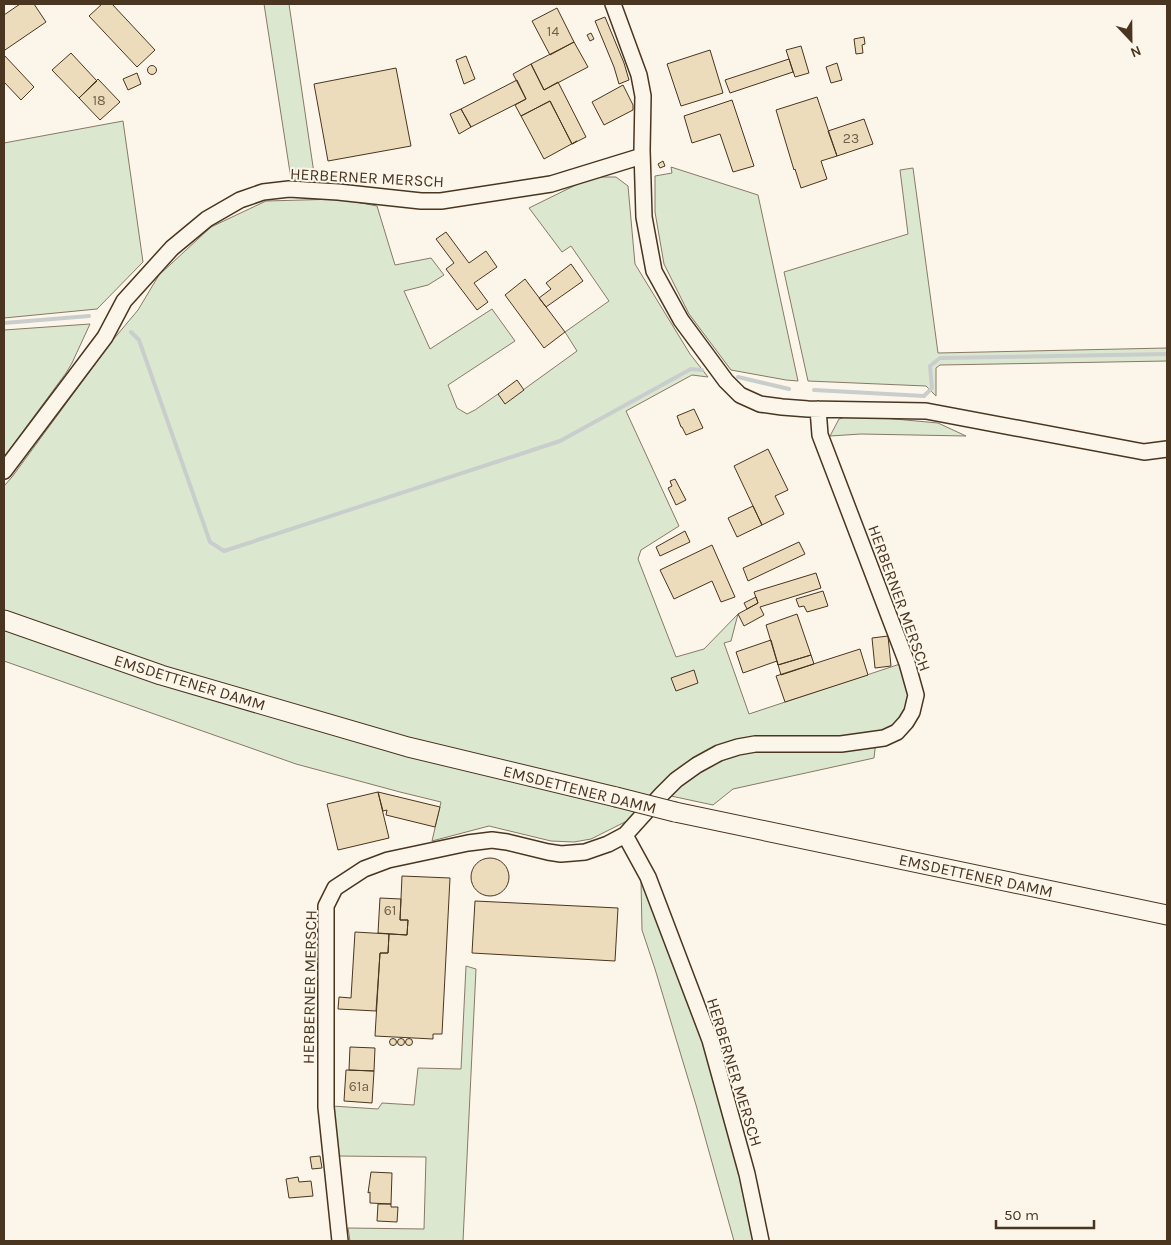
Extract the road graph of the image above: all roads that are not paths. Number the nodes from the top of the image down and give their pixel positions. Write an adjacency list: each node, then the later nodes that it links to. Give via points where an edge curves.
1 (613, 4): 2 (street, via 642,89)
2 (642, 156): 3 (street, via 644,217 654,271 681,320 721,375 740,395 760,404); 5 (street, HERBERNER MERSCH, via 551,184 441,201 289,189 263,192 240,200 207,219 172,248 130,294 105,337)
3 (818, 409): 4 (street, via 926,411 1144,452); 7 (street, HERBERNER MERSCH, via 820,435 907,663 916,695 912,712 897,732 884,738 841,744 755,744 719,753 676,780)
4 (1167, 449)
5 (4, 471)
6 (4, 620): 8 (main road, EMSDETTENER DAMM, bridge, via 161,675 408,747 675,812)
7 (625, 835): 9 (street, HERBERNER MERSCH, via 585,852 561,854 492,840 468,843 388,860 364,869 335,888 326,906 326,1107); 10 (street, HERBERNER MERSCH, via 648,877 710,1040 747,1174)
8 (1167, 915)
9 (340, 1241)
10 (761, 1241)

